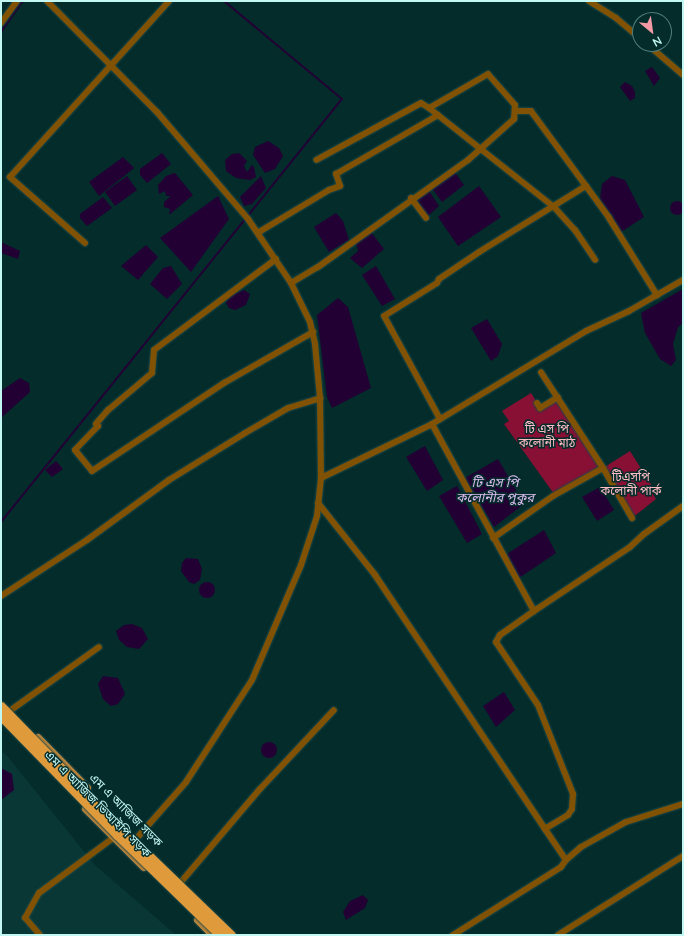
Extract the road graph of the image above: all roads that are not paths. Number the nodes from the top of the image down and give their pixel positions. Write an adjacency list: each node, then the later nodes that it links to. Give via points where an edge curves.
1 (17, 1): 5 (street)
2 (47, 1): 8 (street)
3 (169, 1): 8 (street)
4 (589, 1): 6 (street)
5 (1, 23)
6 (632, 31)
7 (656, 52): 9 (street)
8 (109, 66): 19 (street, via 157,112); 20 (street, via 10,177)
9 (683, 75)
10 (429, 108): 11 (street, via 488,74 515,105); 12 (street); 14 (street, via 421,103)
11 (515, 111): 13 (street, via 514,119 509,125); 15 (street, via 531,111)
12 (438, 115): 13 (street); 19 (street, via 336,174 340,186)
13 (482, 148): 16 (street); 17 (street)
14 (316, 160)
15 (586, 186): 17 (street); 25 (street)
16 (411, 198): 18 (street); 24 (street, via 318,267)
17 (554, 206): 22 (street, via 575,230); 31 (street, via 479,252 439,279 437,283 384,316)
18 (426, 218)
19 (259, 232): 21 (street)
20 (84, 243)
21 (276, 259): 24 (street); 26 (street, via 154,350 152,373 108,410 96,424 98,426 75,450 92,472 224,383)
22 (595, 260)
23 (683, 280): 25 (street)
24 (291, 283): 26 (street)
25 (657, 295): 31 (street, via 586,331)
26 (313, 332): 29 (street)
27 (541, 372): 28 (street)
28 (558, 397): 30 (street, via 540,408); 33 (street)
29 (320, 398): 34 (street); 39 (street, via 288,408 169,480 87,540)
30 (537, 403)
31 (440, 419): 32 (street)
32 (432, 424): 34 (street); 38 (street)
33 (603, 468): 37 (street); 38 (street, via 553,496)
34 (322, 478): 35 (street)
35 (318, 503): 49 (street, via 375,575); 51 (street, via 317,516 301,565 252,680 186,782)
36 (683, 506): 40 (street, via 630,547)
37 (632, 518)
38 (493, 538): 40 (street)
39 (1, 596)
40 (534, 611): 49 (street, via 500,635 496,642 538,705 572,794 572,809 568,815)
41 (99, 647): 44 (street)
42 (1, 700): 44 (main road, এম এ আজিজ সড়ক)
43 (1, 706): 58 (highway, bridge, via 112,820)
44 (11, 710): 51 (main road, এম এ আজিজ সড়ক)
45 (334, 710): 54 (street, via 260,789)
46 (1, 716): 57 (highway, bridge)
47 (1, 722): 50 (main road, এম এ আজিজ ভিআইপি সড়ক)
48 (683, 804): 53 (street, via 626,822 581,848)
49 (545, 829): 53 (street)
50 (113, 838): 56 (street, via 39,893 25,918); 57 (main road, এম এ আজিজ ভিআইপি সড়ক)
51 (136, 839): 54 (main road, এম এ আজিজ সড়ক)
52 (683, 856): 61 (street)
53 (566, 860): 60 (street, via 556,872)
54 (181, 882): 55 (main road, এম এ আজিজ সড়ক)
55 (224, 924): 57 (street); 59 (main road, এম এ আজিজ সড়ক)
56 (40, 935)
57 (215, 935)
58 (231, 935)
59 (235, 935)
60 (453, 935)
61 (558, 935)

